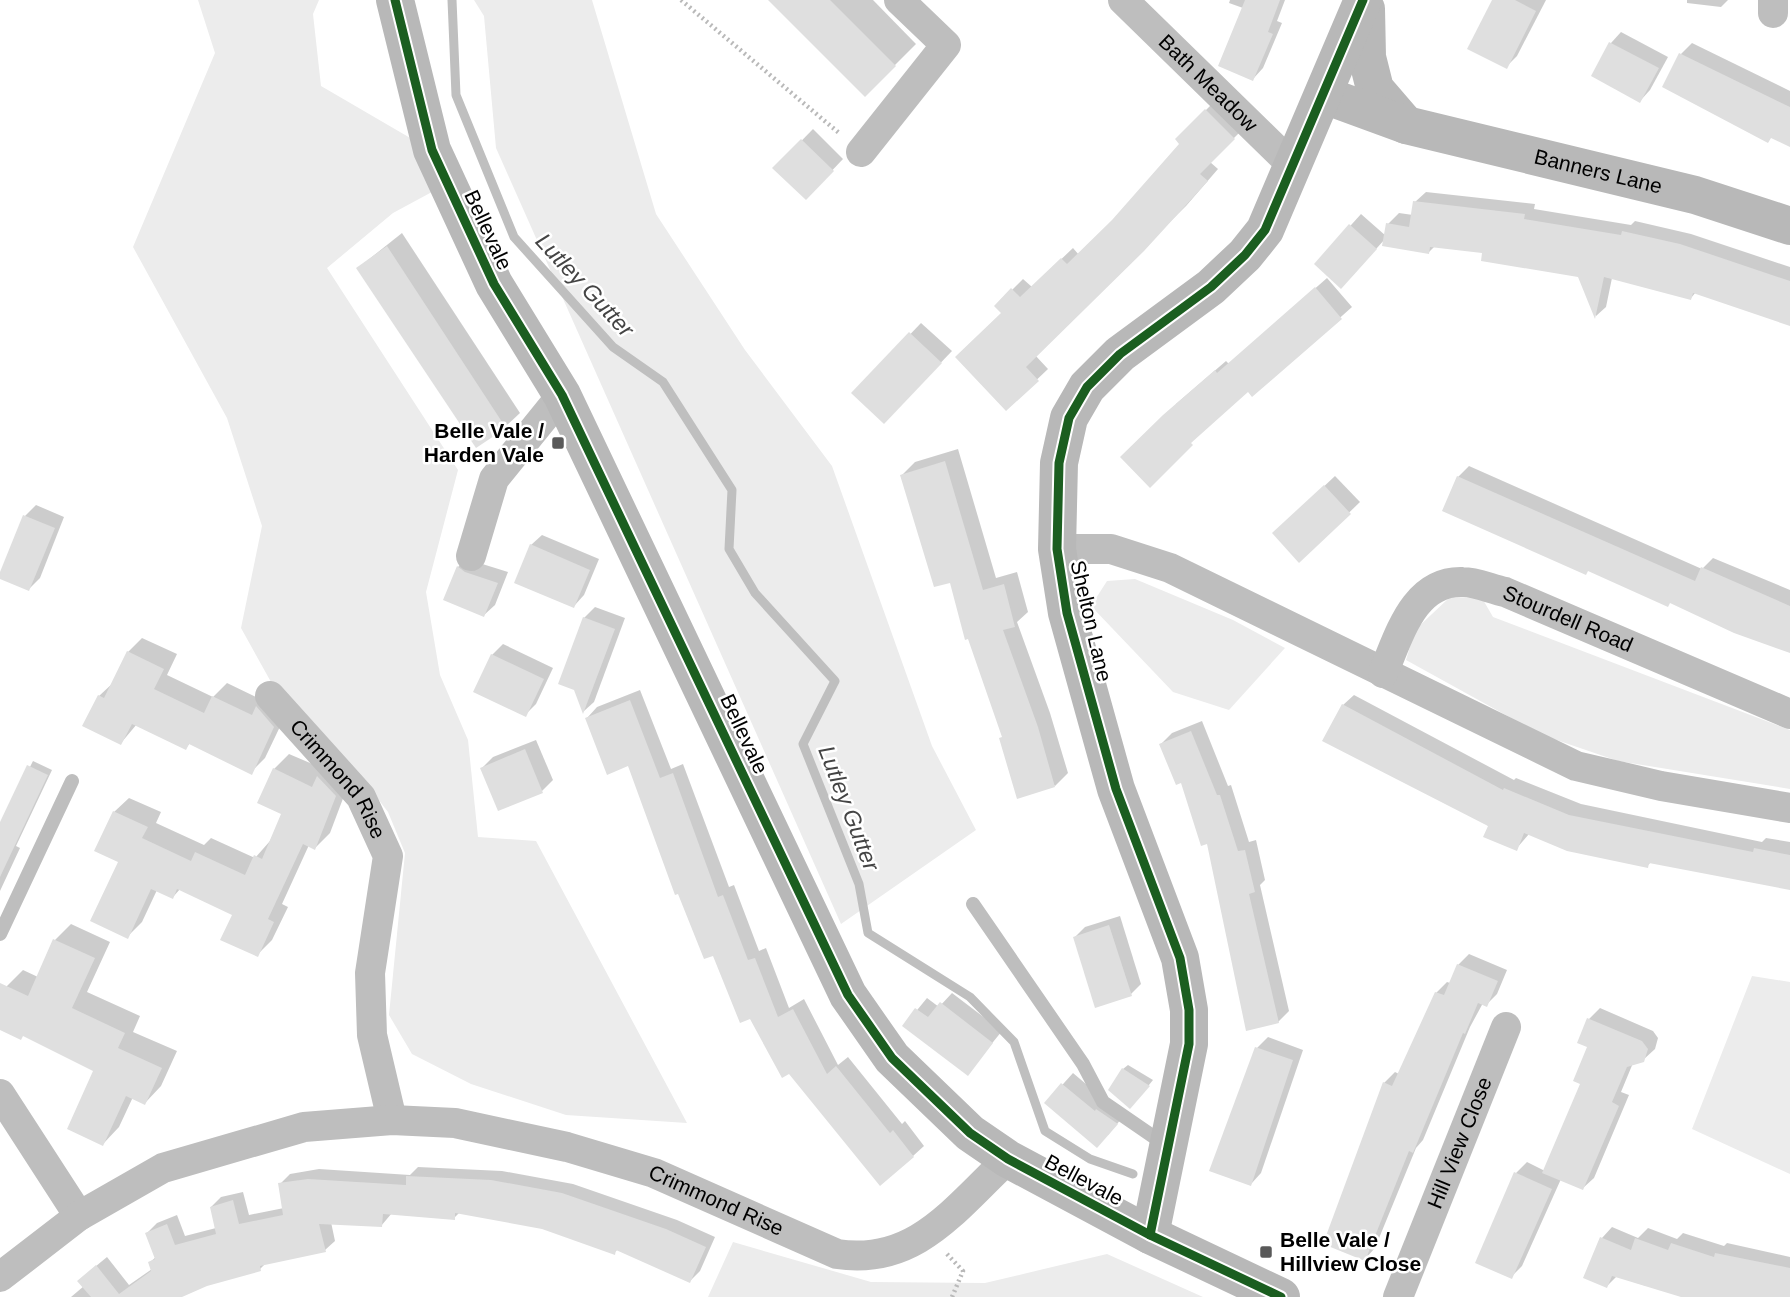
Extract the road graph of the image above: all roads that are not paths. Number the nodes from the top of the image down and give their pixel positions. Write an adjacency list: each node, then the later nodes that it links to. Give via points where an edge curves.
1 (395, 0): 10 (street, Bellevale, via 432,150 494,284)
2 (899, 0): 7 (street, via 946,45)
3 (1123, 0): 8 (street, Bath Meadow)
4 (1365, 0): 5 (street, Shelton Lane); 6 (street, via 1367,57 1375,89)
5 (1324, 94): 6 (street, Banners Lane); 8 (street, Shelton Lane)
6 (1406, 125): 9 (street, Banners Lane, via 1695,195)
7 (861, 152)
8 (1293, 166): 11 (street, Shelton Lane, via 1265,230 1245,255 1211,287 1120,354 1087,387 1069,418 1059,463)
9 (1790, 226)
10 (562, 395): 12 (street, via 494,479); 24 (street, Bellevale, via 848,995 892,1058 928,1096)
11 (1057, 549): 13 (street, via 1111,549 1170,568); 23 (street, Shelton Lane, via 1067,613 1116,789 1182,971 1189,1044)
12 (471, 556)
13 (1383, 673): 15 (street, Stourdell Road, via 1413,607 1426,593 1447,583 1464,582 1505,592); 17 (street, via 1576,766)
14 (270, 696): 22 (street, Crimmond Rise, via 361,797 388,856 371,986 372,1035)
15 (1790, 714)
16 (72, 781): 19 (lane)
17 (1790, 808)
18 (973, 904): 23 (lane, via 1083,1064 1103,1102)
19 (0, 934)
20 (1506, 1027): 29 (street, Hill View Close)
21 (0, 1094): 25 (street)
22 (392, 1120): 24 (street, Crimmond Rise, via 455,1123 567,1147 654,1173 836,1254 861,1258 892,1253 928,1234); 25 (street, Crimmond Rise, via 304,1127 209,1153 163,1168)
23 (1168, 1147): 26 (street, Shelton Lane)
24 (1008, 1159): 26 (street, Bellevale)
25 (79, 1216): 27 (street, Crimmond Rise)
26 (1150, 1235): 28 (street, Bellevale)
27 (0, 1278)
28 (1281, 1297)
29 (1398, 1297)

